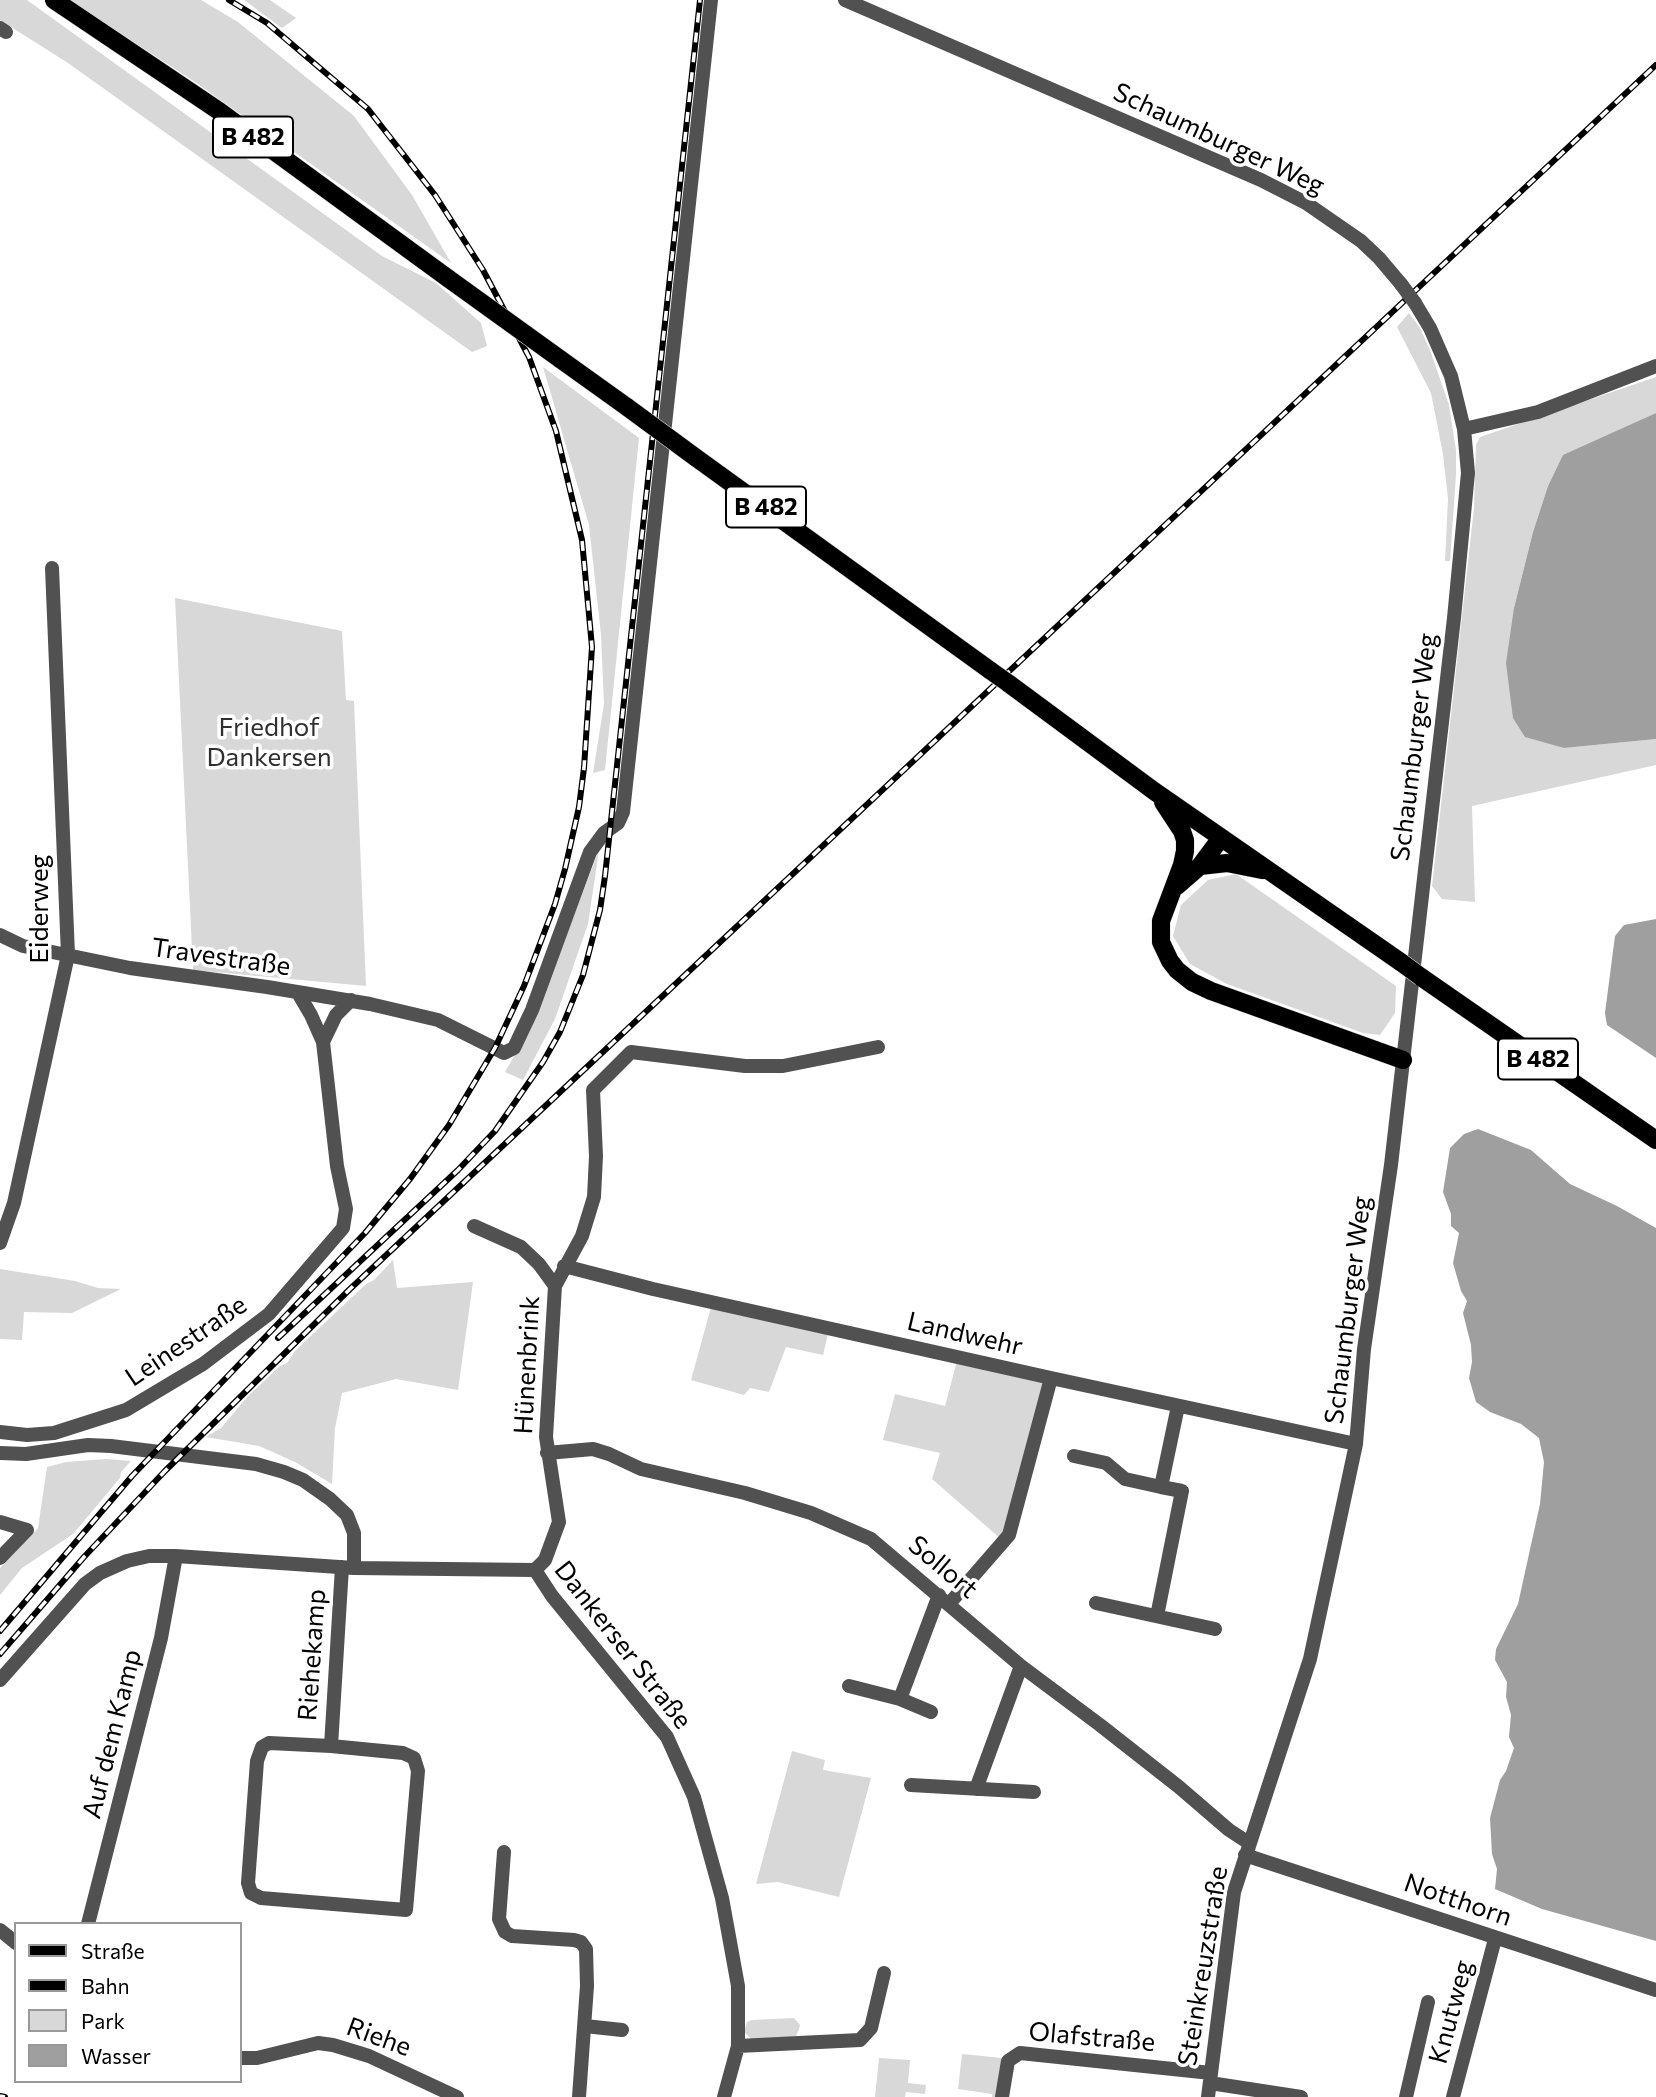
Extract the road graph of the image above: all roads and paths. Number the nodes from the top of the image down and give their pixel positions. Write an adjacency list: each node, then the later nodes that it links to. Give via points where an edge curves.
1 (54, 0): 7 (main road, B 482, bridge, via 219,111)
2 (711, 0): 14 (street, Travestraße, via 623,812 590,852 514,1048 504,1053 438,1020)
3 (845, 0): 5 (street, Schaumburger Weg, bridge, via 1307,203 1361,241 1415,303 1451,376)
4 (1656, 366): 5 (street, via 1538,412)
5 (1464, 429): 17 (street, Schaumburger Weg, via 1465,507)
6 (52, 568): 12 (street, Eiderweg)
7 (1154, 791): 8 (main road, B 482); 9 (main road, via 1182,831)
8 (1214, 833): 9 (main road); 10 (main road, B 482)
9 (1191, 865): 10 (main road, via 1227,863); 17 (main road, via 1172,891 1161,921 1161,942 1170,961 1192,982)
10 (1269, 871): 18 (main road, B 482, bridge)
11 (0, 935): 12 (street, Travestraße, via 23,946)
12 (68, 955): 13 (street, Travestraße); 20 (street, Eiderweg)
13 (298, 993): 14 (street, Travestraße); 15 (street, Leinestraße)
14 (351, 1000): 15 (street, via 336,1015)
15 (323, 1042): 25 (street, Leinestraße, via 346,1209 343,1228 269,1314 203,1364 126,1410 54,1433)
16 (878, 1047): 21 (street, Hünenbrink, via 783,1066 745,1066 632,1052 593,1090 594,1197 582,1236)
17 (1403, 1060): 26 (street, Schaumburger Weg, via 1364,1349)
18 (1656, 1140)
19 (474, 1226): 22 (street, via 521,1247)
20 (0, 1243)
21 (564, 1266): 22 (street, Hünenbrink); 23 (street, Landwehr)
22 (555, 1286): 28 (street, Hünenbrink)
23 (1051, 1378): 24 (street, Landwehr); 36 (street, via 1010,1535)
24 (1178, 1406): 26 (street, Landwehr); 30 (street)
25 (0, 1432)
26 (1356, 1444): 49 (street, Schaumburger Weg, via 1310,1660)
27 (0, 1453): 34 (street, Riehekamp, via 111,1446 256,1464 284,1472 303,1480 347,1515 354,1533)
28 (547, 1453): 35 (street, Hünenbrink, via 559,1522 545,1560); 36 (street, Sollort, via 593,1449 641,1469 811,1513 872,1539)
29 (1074, 1456): 30 (street, via 1106,1464 1125,1479)
30 (1161, 1487): 38 (street, via 1182,1491)
31 (0, 1522): 33 (street, via 27,1530)
32 (176, 1556): 34 (street, Dankerser Straße); 41 (street, Dankerser Straße, via 149,1556 100,1573); 51 (street, Auf dem Kamp, via 158,1652)
33 (0, 1558)
34 (348, 1568): 35 (street, Dankerser Straße); 45 (street, Riehekamp)
35 (536, 1570): 60 (street, Dankerser Straße, via 667,1737 684,1773 722,1898 738,1986)
36 (944, 1599): 40 (street, Sollort); 43 (street)
37 (1096, 1602): 38 (street)
38 (1157, 1616): 39 (street)
39 (1215, 1629)
40 (1021, 1666): 47 (street); 49 (street, Sollort, via 1179,1787)
41 (0, 1680)
42 (849, 1686): 43 (street)
43 (900, 1699): 44 (street)
44 (931, 1712)
45 (331, 1746): 45 (street, Riehekamp, via 275,1743 262,1747 257,1761 248,1889 261,1898 406,1910 417,1764 403,1754)
46 (911, 1785): 47 (street)
47 (976, 1789): 48 (street)
48 (1034, 1792)
49 (1247, 1849): 53 (street, Notthorn); 62 (street, Steinkreuzstraße, via 1234,1892)
50 (504, 1852): 58 (street, via 501,1927 512,1936 581,1942 586,1949)
51 (89, 1922)
52 (0, 1930): 54 (street)
53 (1495, 1939): 56 (street, Notthorn); 69 (street, Knutweg)
54 (14, 1941)
55 (884, 1973): 60 (street, via 871,2028 860,2040)
56 (1656, 1990)
57 (1428, 2002): 68 (street)
58 (585, 2026): 59 (street); 64 (street)
59 (622, 2030)
60 (738, 2046): 65 (street, Dankerser Straße)
61 (242, 2058): 63 (street, Riehe, via 318,2043 333,2045 369,2056)
62 (1209, 2084): 66 (street, Olafstraße, via 1020,2053 1008,2061); 67 (street, Olafstraße)
63 (457, 2097)
64 (579, 2097)
65 (724, 2097)
66 (1002, 2097)
67 (1301, 2097)
68 (1406, 2097)
69 (1453, 2097)

